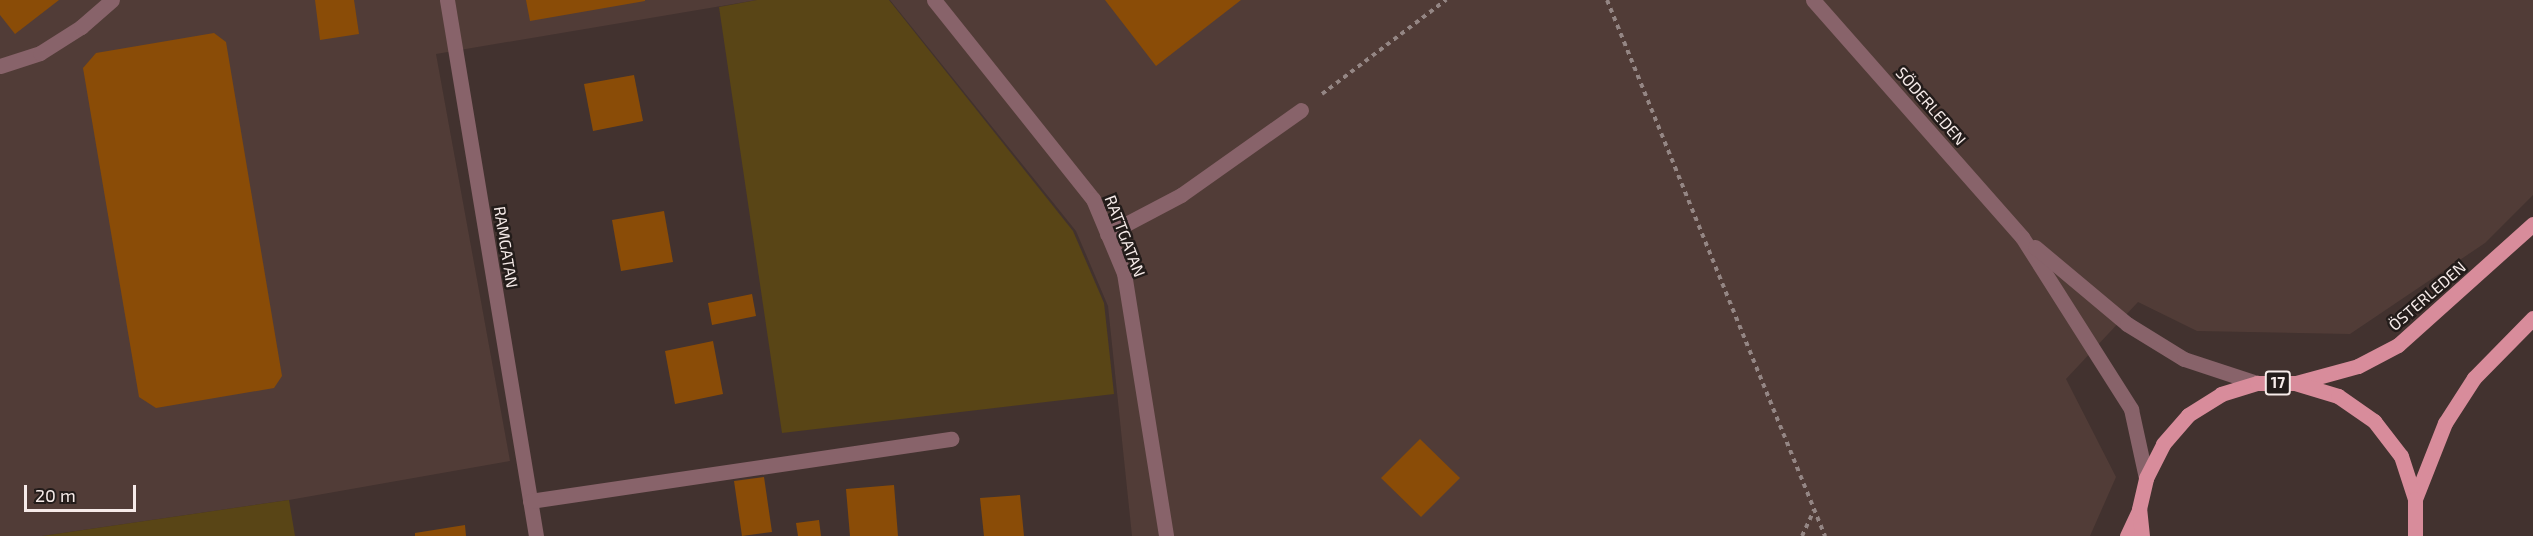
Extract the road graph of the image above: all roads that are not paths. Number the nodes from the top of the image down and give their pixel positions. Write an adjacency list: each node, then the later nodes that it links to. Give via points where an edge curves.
1 (112, 0): 5 (street, via 81,27 40,53)
2 (447, 0): 16 (street, RAMGATAN)
3 (934, 0): 8 (street, RATTGATAN, via 1093,199)
4 (1813, 0): 9 (street, SÖDERLEDEN)
5 (0, 66)
6 (1301, 110): 8 (street, via 1181,195)
7 (2533, 224): 12 (main road, ÖSTERLEDEN / 17, via 2398,345 2358,366)
8 (1107, 234): 19 (street, RATTGATAN, via 1124,273)
9 (2022, 237): 11 (street, SÖDERLEDEN, via 2127,324 2184,359); 14 (street, SÖDERLEDEN, via 2131,409)
10 (2533, 318): 15 (main road, 17, via 2474,378 2445,423)
11 (2257, 383): 12 (main road, 17); 14 (main road, 17, via 2221,394 2188,414 2163,444)
12 (2295, 383): 15 (main road, 17, via 2338,396 2374,421 2401,456)
13 (951, 439): 16 (street)
14 (2146, 478): 17 (main road, 17)
15 (2415, 499): 22 (main road, 17)
16 (530, 501): 18 (street, RAMGATAN)
17 (2139, 509): 20 (main road, 17); 21 (main road, 17)
18 (536, 536)
19 (1166, 536)
20 (2127, 536)
21 (2142, 536)
22 (2415, 536)

